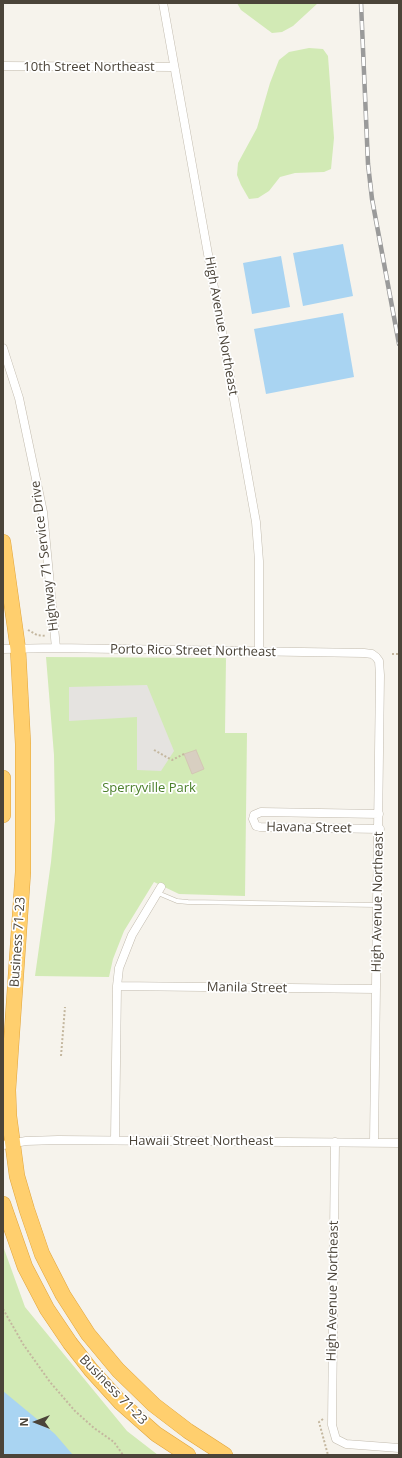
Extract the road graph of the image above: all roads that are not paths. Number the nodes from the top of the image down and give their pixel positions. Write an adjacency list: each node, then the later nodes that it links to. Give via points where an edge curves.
1 (162, 3): 3 (street, High Avenue Northeast)
2 (3, 66): 3 (street, 10th Street Northeast)
3 (174, 67): 8 (street, High Avenue Northeast, via 256,522 259,561)
4 (3, 348): 6 (street, Highway 71 Service Drive, via 19,398 43,512)
5 (3, 542): 7 (highway, Business 71-23)
6 (56, 648): 7 (street, Porto Rico Street Northeast); 8 (street, Porto Rico Street Northeast)
7 (10, 649): 22 (highway, Business 71-23, via 24,744 24,872 8,1069)
8 (259, 651): 9 (street, Porto Rico Street Northeast, via 364,653 372,654)
9 (379, 661): 11 (street, High Avenue Northeast)
10 (3, 778): 12 (highway)
11 (379, 814): 13 (street, High Avenue Northeast); 13 (street, Havana Street, via 261,812 256,813 253,819 256,826 260,827)
12 (3, 815)
13 (380, 829): 15 (street, High Avenue Northeast)
14 (159, 890): 15 (lane, via 177,901 188,902); 16 (street, via 125,950)
15 (378, 904): 17 (street, High Avenue Northeast)
16 (117, 986): 17 (street, Manila Street); 18 (street)
17 (376, 989): 20 (street, High Avenue Northeast)
18 (114, 1140): 19 (street, Hawaii Street Northeast); 22 (street, Hawaii Street Northeast, via 53,1140)
19 (335, 1142): 20 (street, Hawaii Street Northeast); 24 (street, High Avenue Northeast, via 332,1425 336,1439 346,1444)
20 (374, 1142): 21 (street, Hawaii Street Northeast)
21 (399, 1143)
22 (8, 1144): 26 (highway, Business 71-23, via 42,1254 88,1334 118,1370 154,1405)
23 (3, 1204): 25 (highway, Business 71-23, via 25,1267 47,1309 70,1343 121,1403 156,1434)
24 (399, 1448)
25 (188, 1455)
26 (225, 1455)

